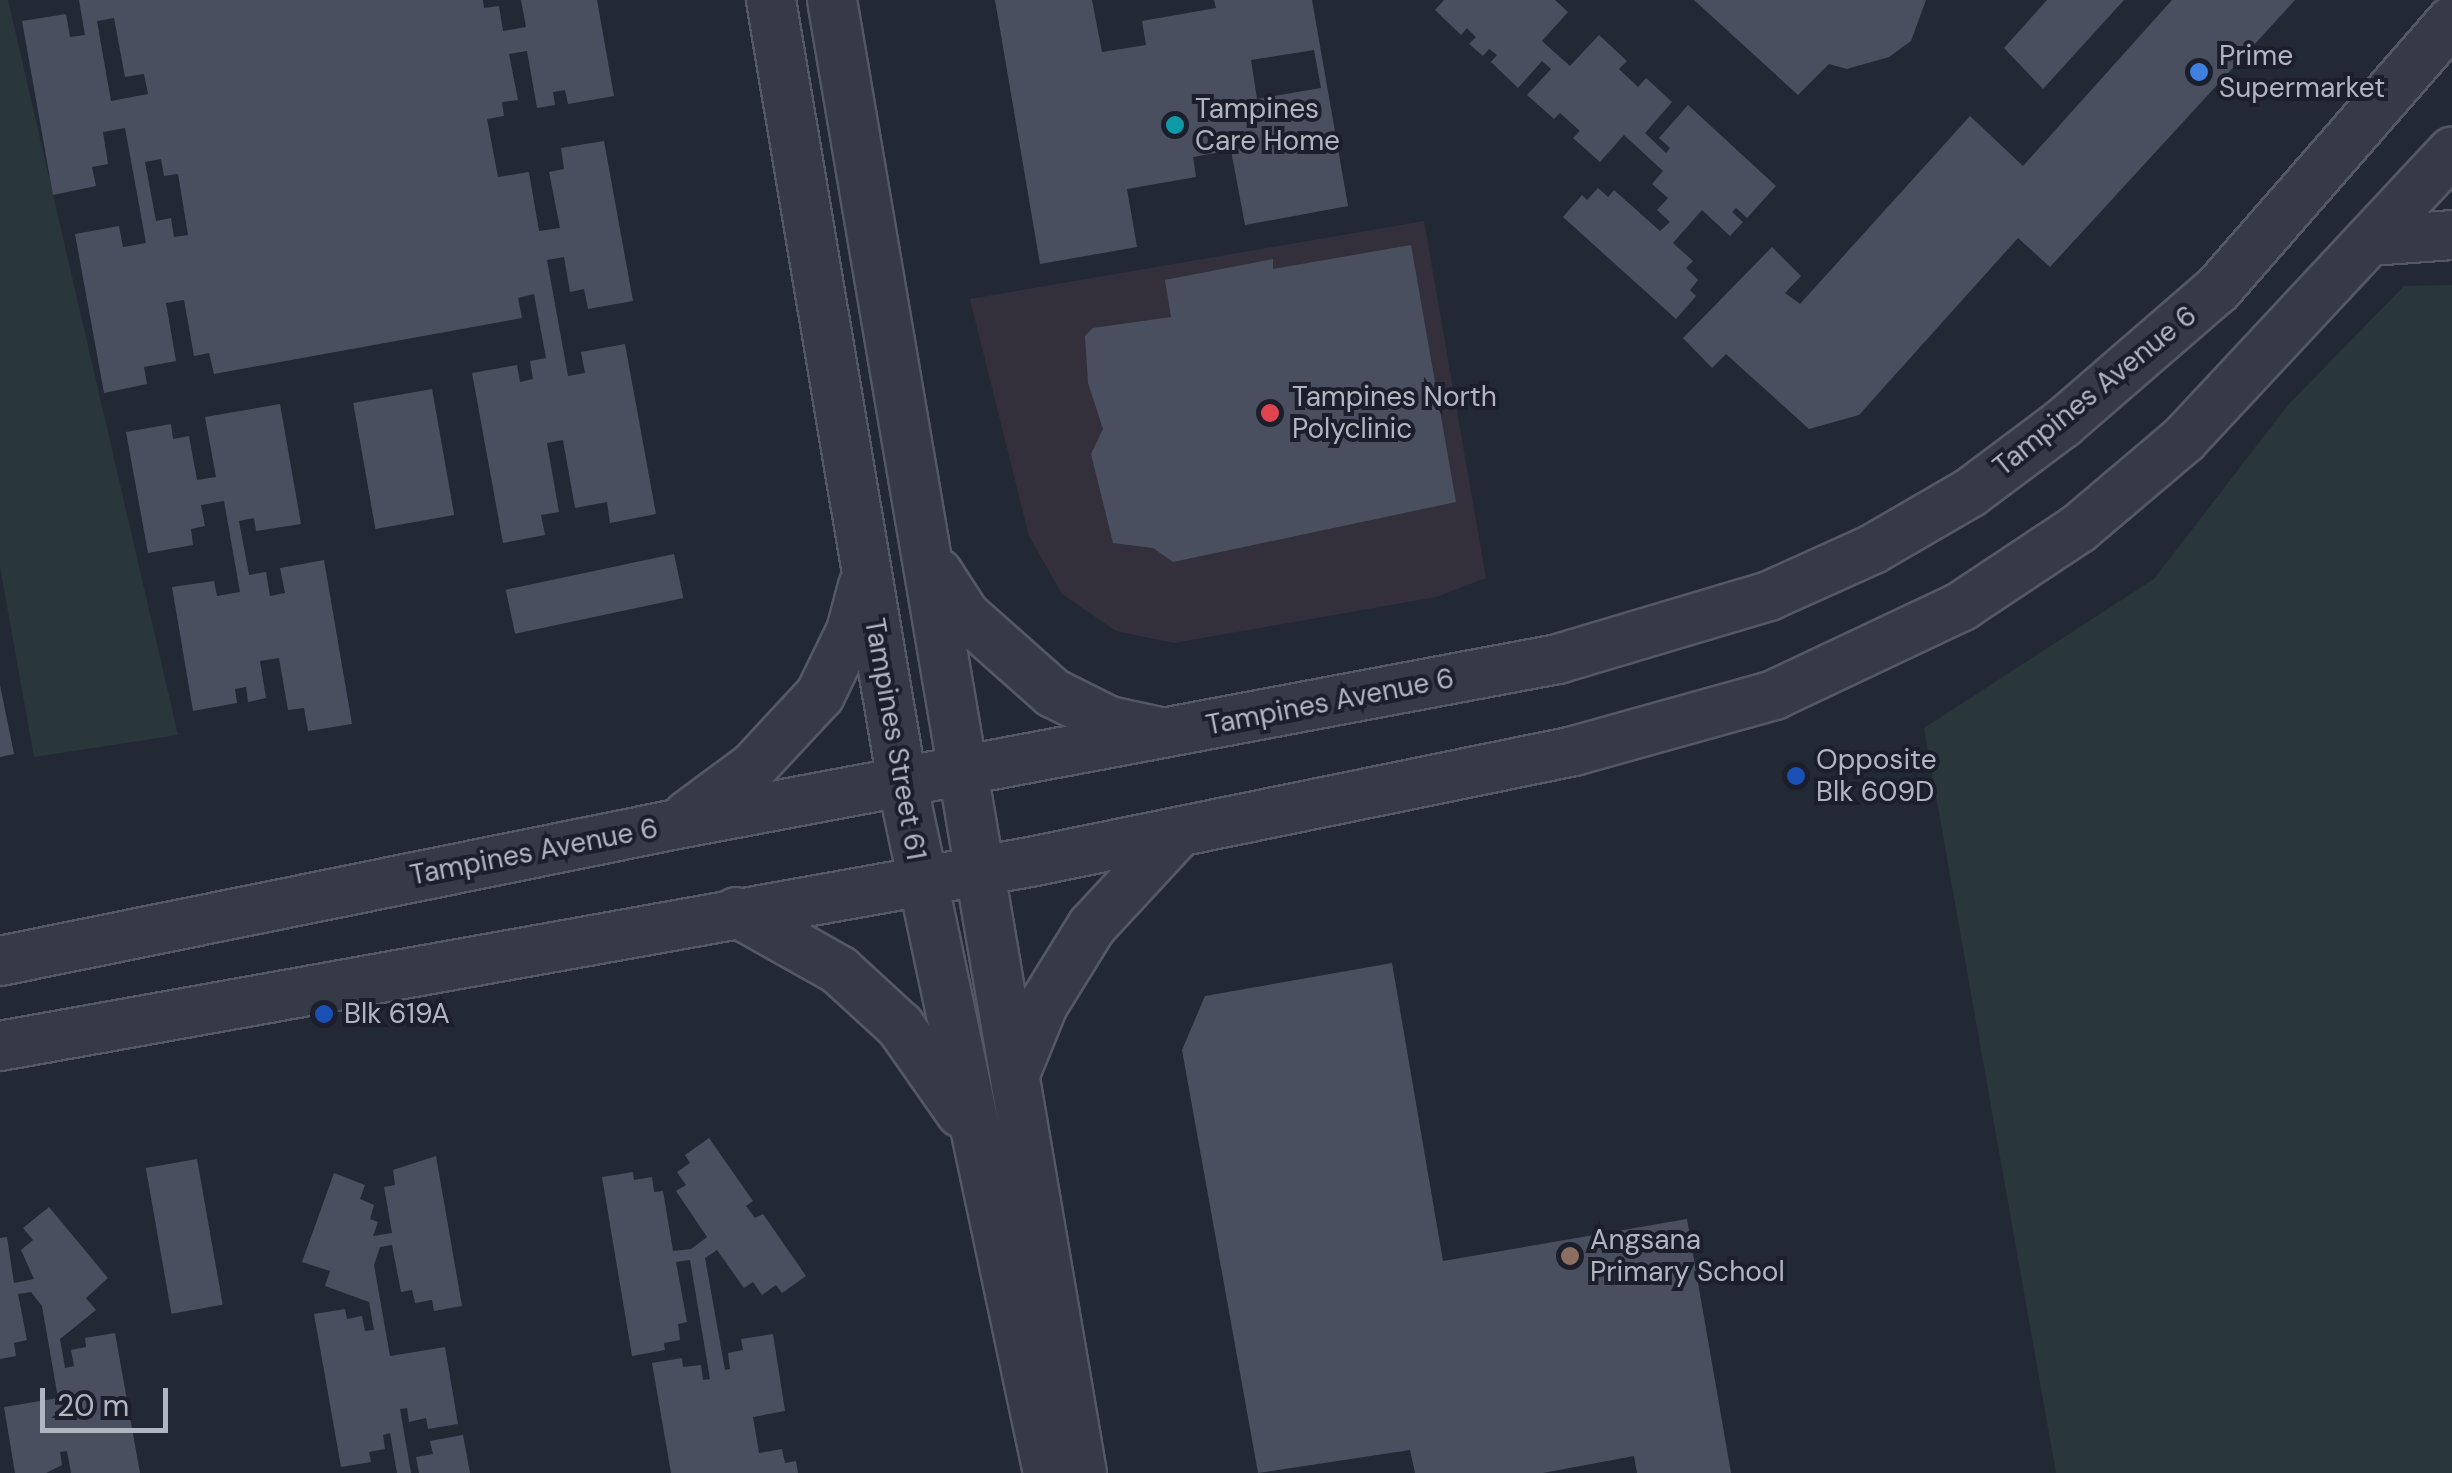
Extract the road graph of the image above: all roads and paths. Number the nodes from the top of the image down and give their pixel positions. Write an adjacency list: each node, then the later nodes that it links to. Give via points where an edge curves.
1 (772, 0): 8 (street, Tampines Street 61, via 831,330)
2 (832, 0): 7 (street)
3 (2452, 22): 9 (street, Tampines Avenue 6, via 2218,289 2047,435 1971,492 1873,549 1769,596 1616,646)
4 (2452, 152): 6 (street)
5 (2452, 235): 6 (street)
6 (2371, 241): 13 (street, via 2184,439 2078,529 1962,606 1839,669 1680,724 1574,751)
7 (928, 556): 9 (street, via 964,615 1054,693 1109,721); 10 (street)
8 (866, 578): 11 (street, Tampines Street 61); 12 (street, via 851,630 820,695 754,767)
9 (1164, 733): 10 (street, Tampines Avenue 6)
10 (965, 770): 11 (street, Tampines Avenue 6); 14 (street)
11 (902, 782): 12 (street, Tampines Avenue 6); 15 (street, Tampines Street 61)
12 (677, 824): 17 (street, Tampines Avenue 6)
13 (1179, 832): 14 (street); 19 (street, via 1092,926 1043,1005)
14 (982, 870): 15 (street); 19 (street)
15 (920, 881): 16 (street); 20 (street, Tampines Street 61)
16 (736, 912): 18 (street); 20 (street, via 840,970 900,1026)
17 (0, 961)
18 (0, 1046)
19 (1015, 1074): 22 (street)
20 (972, 1128): 21 (street, Tampines Street 61)
21 (1048, 1473)
22 (1082, 1473)

